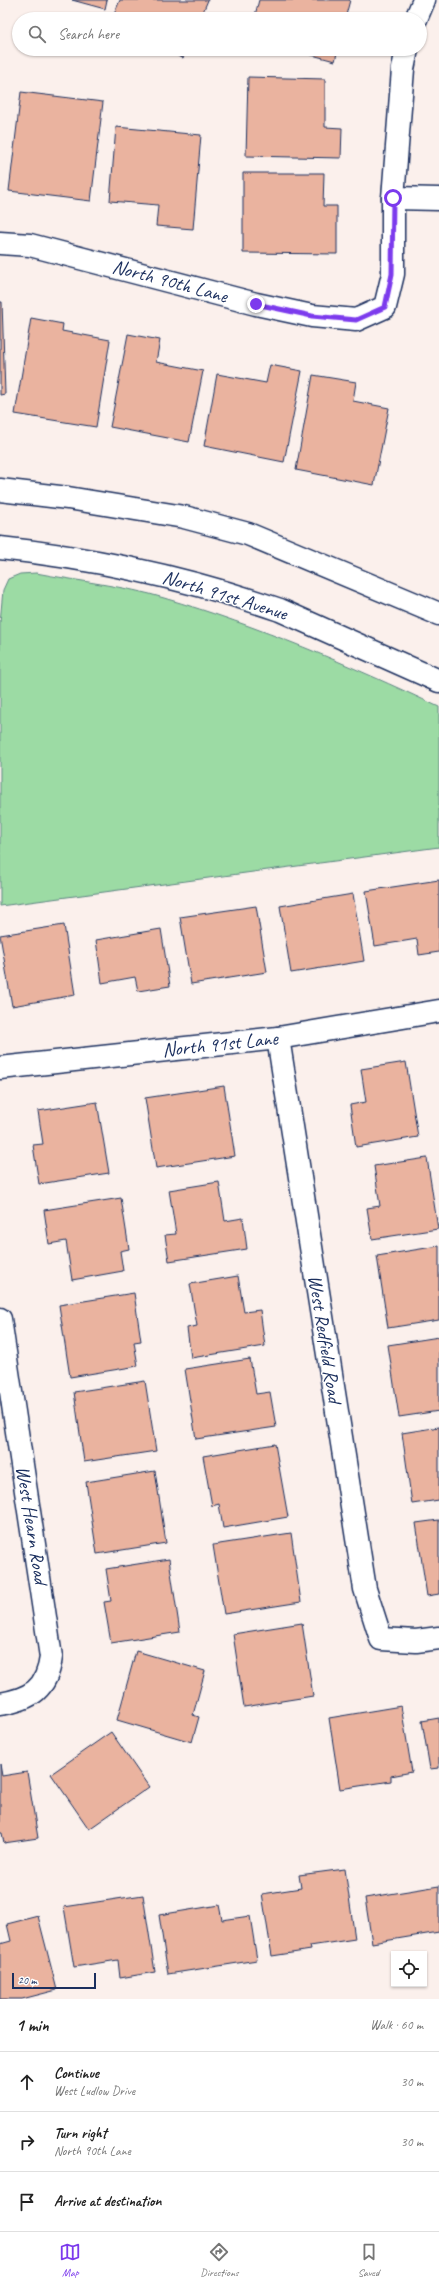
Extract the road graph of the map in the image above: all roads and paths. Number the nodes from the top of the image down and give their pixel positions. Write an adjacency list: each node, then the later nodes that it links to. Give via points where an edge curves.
1 (424, 0): 2 (street)
2 (419, 12)
3 (406, 56): 4 (street)
4 (393, 198): 5 (street); 6 (street, North 90th Lane, via 392,274 385,307 356,320 312,316 256,304 30,245)
5 (439, 199)
6 (0, 243)
7 (0, 490): 9 (street, via 184,517 248,534)
8 (0, 548): 10 (street, North 91st Avenue, via 46,553 152,573 255,601)
9 (439, 614)
10 (439, 681)
11 (439, 1011): 12 (street, North 91st Lane)
12 (278, 1038): 13 (street, North 91st Lane); 15 (street, West Redfield Road, via 365,1589 381,1639 416,1641)
13 (0, 1068)
14 (0, 1319): 16 (street, West Hearn Road, via 50,1644 49,1672 44,1684 18,1699)
15 (439, 1638)
16 (0, 1704)

